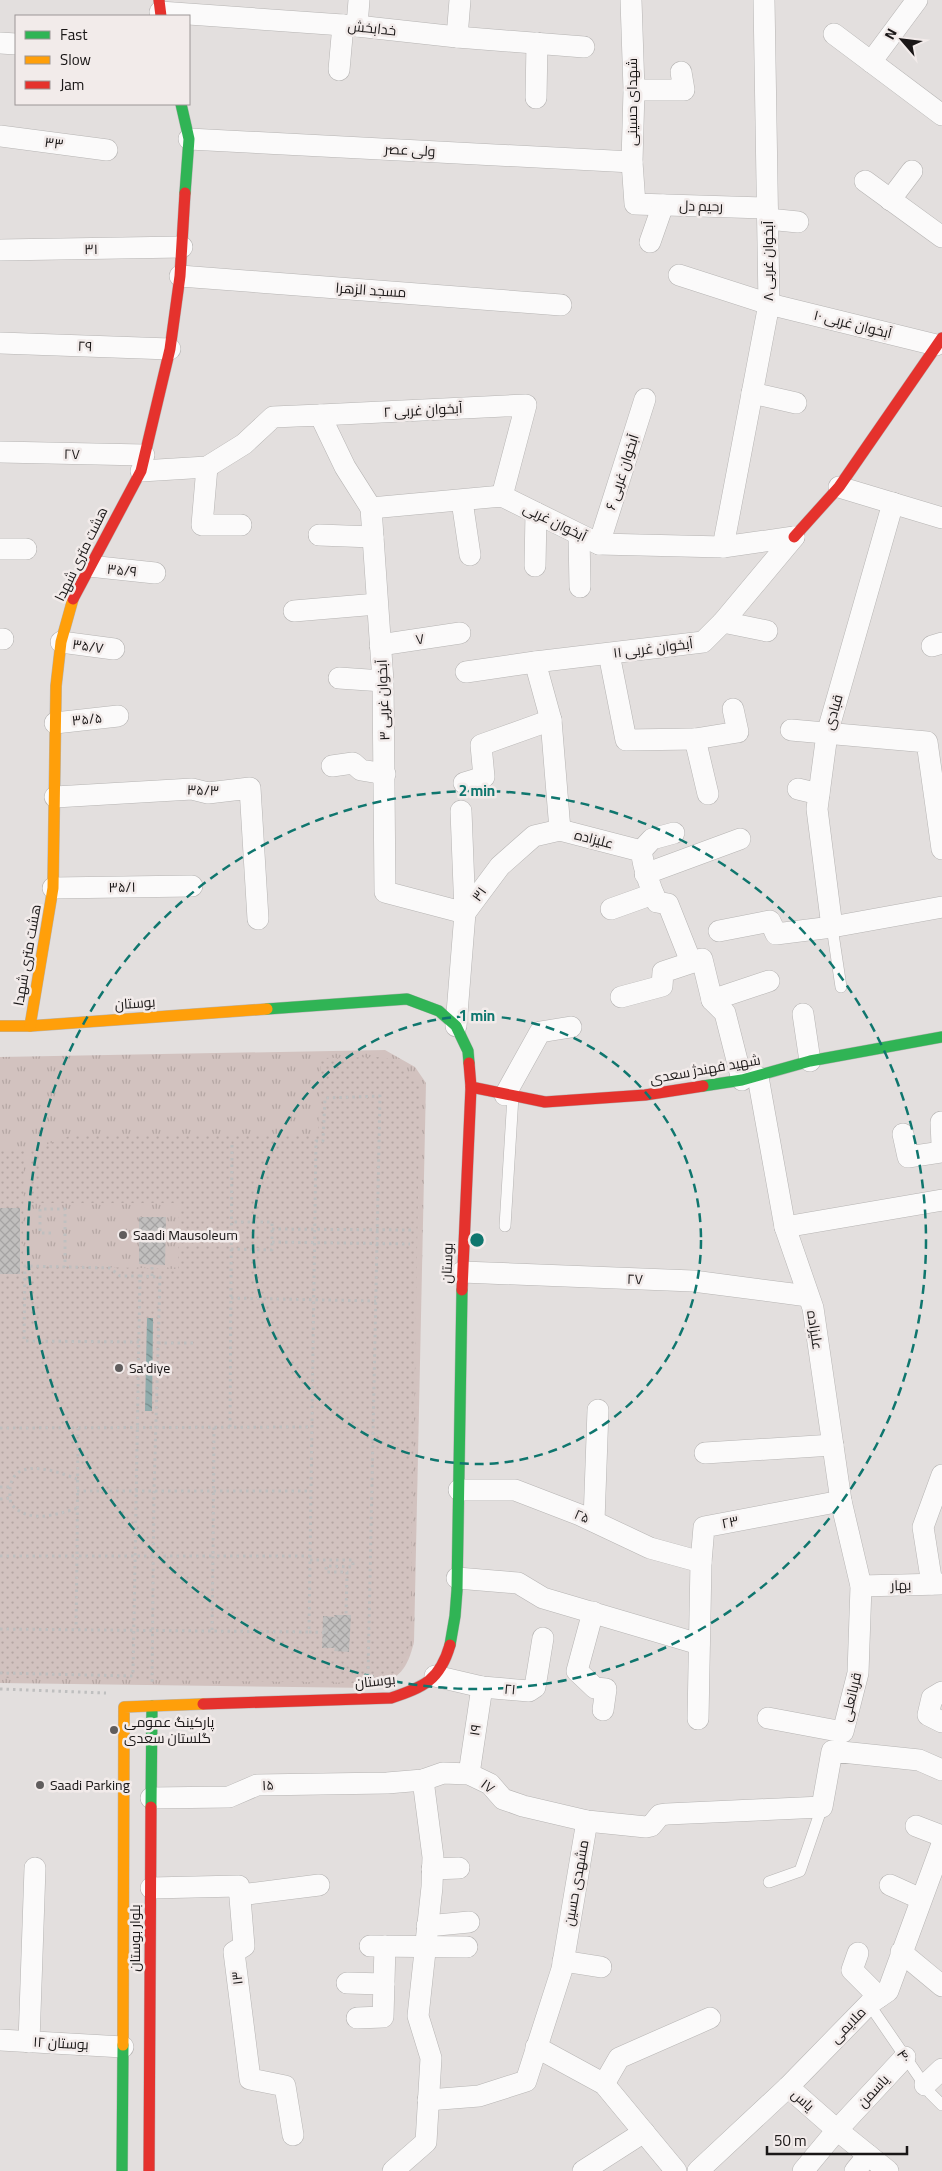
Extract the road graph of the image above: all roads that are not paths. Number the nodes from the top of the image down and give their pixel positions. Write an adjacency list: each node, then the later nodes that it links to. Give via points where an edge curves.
1 (359, 0): 7 (street)
2 (460, 0): 9 (street)
3 (631, 0): 17 (street, شهدای حسینی)
4 (764, 0): 30 (street, آبخوان غربی ۸)
5 (911, 2): 14 (street)
6 (160, 9): 7 (street, خدابخش)
7 (350, 25): 9 (street, خدابخش); 15 (street)
8 (834, 34): 14 (street)
9 (457, 37): 10 (street, خدابخش)
10 (537, 43): 13 (street, خدابخش); 18 (street)
11 (0, 44): 12 (street)
12 (15, 44)
13 (584, 47)
14 (871, 62): 20 (street)
15 (339, 70)
16 (681, 72): 17 (street, via 684,90)
17 (634, 90): 24 (street, شهدای حسینی)
18 (536, 98)
19 (181, 105): 22 (street, هشت متری شهدا)
20 (942, 115)
21 (0, 136): 23 (street, ۳۳)
22 (189, 139): 24 (street, ولی عصر); 34 (street, هشت متری شهدا)
23 (108, 150)
24 (632, 162): 28 (street, شهدای حسینی)
25 (912, 172): 27 (street)
26 (865, 181): 27 (street)
27 (890, 200): 32 (street)
28 (635, 204): 29 (street, رحیم دل)
29 (663, 205): 30 (street, رحیم دل); 33 (street)
30 (768, 213): 31 (street, رحیم دل); 38 (street, آبخوان غربی ۸)
31 (798, 222)
32 (942, 237)
33 (650, 242)
34 (182, 247): 35 (street, ۳۱); 37 (street, هشت متری شهدا)
35 (0, 250)
36 (680, 275): 38 (street, آبخوان غربی ۱۰)
37 (180, 276): 39 (street, مسجد الزهرا); 42 (street, هشت متری شهدا)
38 (769, 304): 40 (street, آبخوان غربی ۱۰); 43 (street, آبخوان غربی ۸)
39 (561, 305)
40 (939, 341): 50 (street)
41 (0, 343): 42 (street, ۲۹)
42 (170, 349): 48 (street, هشت متری شهدا)
43 (752, 393): 45 (street); 63 (street, آبخوان غربی ۸)
44 (645, 399): 62 (street, آبخوان غربی ۶)
45 (796, 403)
46 (320, 415): 49 (street, via 273,417 244,444); 51 (street, آبخوان غربی ۲, via 526,405); 54 (street, via 344,467)
47 (0, 452): 48 (street, ۲۷)
48 (142, 463): 49 (street); 67 (street, هشت متری شهدا)
49 (207, 467): 57 (street, via 202,525)
50 (839, 487): 53 (street); 61 (street)
51 (502, 496): 52 (street); 55 (street, آبخوان غربی)
52 (462, 501): 54 (street); 66 (street)
53 (893, 503): 56 (street); 89 (street, قبادی)
54 (370, 508): 60 (street, آبخوان غربی ۳)
55 (536, 513): 59 (street, آبخوان غربی); 68 (street)
56 (941, 516)
57 (241, 525)
58 (319, 535): 60 (street)
59 (579, 535): 62 (street, آبخوان غربی); 70 (street)
60 (373, 537): 71 (street, آبخوان غربی ۳)
61 (794, 537): 63 (street, آبخوان غربی); 73 (street, آبخوان غربی ۱۱)
62 (599, 544): 63 (street, آبخوان غربی)
63 (723, 547)
64 (0, 549): 65 (street)
65 (26, 549)
66 (470, 555)
67 (90, 566): 69 (street, ۳۵/۹); 76 (street, هشت متری شهدا, via 72,601)
68 (535, 566)
69 (155, 573)
70 (580, 587)
71 (377, 604): 72 (street); 77 (street, آبخوان غربی ۳)
72 (294, 610)
73 (724, 622): 74 (street); 79 (street, آبخوان غربی ۱۱, via 703,642)
74 (767, 631)
75 (460, 633): 77 (street, ۷)
76 (61, 642): 78 (street, ۳۵/۷); 87 (street, هشت متری شهدا)
77 (380, 644): 83 (street, آبخوان غربی ۳)
78 (114, 649)
79 (609, 654): 80 (street, آبخوان غربی ۱۱); 90 (street, via 626,740)
80 (535, 662): 81 (street, آبخوان غربی ۱۱); 86 (street, علیزاده)
81 (466, 672)
82 (338, 678): 83 (street)
83 (384, 681): 92 (street, آبخوان غربی ۳)
84 (733, 709): 90 (street, via 738,732)
85 (118, 716): 87 (street, ۳۵/۵)
86 (551, 720): 93 (street, via 481,745 484,777); 99 (street, علیزاده)
87 (56, 723): 97 (street, هشت متری شهدا)
88 (791, 730): 89 (street)
89 (827, 734): 96 (street, قبادی); 102 (street, via 927,742)
90 (695, 738): 95 (street)
91 (332, 766): 92 (street, via 352,763 361,770)
92 (385, 774): 107 (street, آبخوان غربی ۳)
93 (464, 783)
94 (798, 789): 96 (street)
95 (708, 794)
96 (819, 794): 113 (street, قبادی, via 816,810)
97 (55, 797): 106 (street, هشت متری شهدا); 112 (street, ۳۵/۳, via 192,789 208,793 250,788)
98 (461, 811): 111 (street)
99 (560, 830): 103 (street, علیزاده); 111 (street, ۳۱, via 534,836 500,866)
100 (674, 833): 103 (street, via 652,839)
101 (740, 839): 104 (street)
102 (942, 849)
103 (641, 851): 104 (street, علیزاده)
104 (645, 874): 108 (street, علیزاده)
105 (192, 886): 106 (street, ۳۵/۱)
106 (53, 888): 122 (street, هشت متری شهدا)
107 (385, 892): 111 (street, ۳۱)
108 (654, 894): 110 (street); 115 (street, علیزاده, via 657,902 668,904)
109 (942, 907): 113 (street)
110 (611, 909)
111 (465, 914): 123 (street)
112 (258, 919)
113 (832, 927): 114 (street, via 776,934 770,921); 117 (lane)
114 (719, 931)
115 (696, 961): 118 (street, via 664,972 662,986); 119 (street, علیزاده)
116 (768, 980): 119 (street)
117 (841, 986)
118 (622, 997)
119 (712, 1000): 127 (street, علیزاده, via 725,1013)
120 (803, 1014): 126 (street)
121 (0, 1026): 122 (street, بوستان)
122 (30, 1026): 123 (street, بوستان, via 407,999 439,1011)
123 (456, 1026): 128 (street, بوستان, via 468,1051)
124 (571, 1027): 129 (street, via 540,1032)
125 (942, 1037): 126 (street, شهید فهندژ سعدی)
126 (810, 1061): 127 (street, شهید فهندژ سعدی)
127 (750, 1079): 129 (street, شهید فهندژ سعدی, via 625,1096 545,1102); 136 (street, علیزاده)
128 (471, 1087): 129 (street, شهید فهندژ سعدی); 137 (street, بوستان)
129 (509, 1095): 135 (lane)
130 (941, 1122): 132 (street)
131 (903, 1134): 133 (street, via 908,1157)
132 (942, 1144)
133 (942, 1152)
134 (942, 1200): 136 (street)
135 (505, 1226)
136 (785, 1227): 138 (street, علیزاده)
137 (462, 1272): 138 (street, ۲۷, via 693,1281); 143 (street, بوستان)
138 (808, 1296): 140 (street, علیزاده, via 813,1308)
139 (598, 1410): 146 (street)
140 (833, 1445): 141 (street); 144 (street, علیزاده)
141 (705, 1453)
142 (942, 1475): 145 (street)
143 (460, 1490): 146 (street, ۲۵, via 515,1490); 148 (street, بوستان)
144 (841, 1501): 147 (street, ۲۳, via 704,1527); 150 (street, علیزاده)
145 (935, 1512): 149 (street, via 923,1528)
146 (594, 1522): 147 (street, ۲۵, via 650,1548)
147 (701, 1562): 153 (street, ۲۳)
148 (457, 1578): 151 (street, via 518,1583 543,1598); 154 (street, بوستان, via 455,1624 448,1654)
149 (937, 1584): 150 (street, بهار)
150 (860, 1586): 160 (street, قربانعلی, via 858,1673 843,1732)
151 (593, 1612): 153 (street); 159 (street, via 577,1671 595,1688 606,1689)
152 (544, 1638): 155 (street, ۲۱, via 535,1687 529,1690)
153 (700, 1644): 161 (street, ۲۳)
154 (436, 1676): 155 (street, ۲۱); 157 (street, بوستان, via 414,1690 391,1698)
155 (482, 1686): 164 (street, ۱۹)
156 (942, 1692): 162 (street, via 932,1698 928,1715)
157 (152, 1706): 158 (street, بوستان); 167 (street, بلوار بوستان)
158 (124, 1707): 196 (street, بلوار بوستان)
159 (603, 1710)
160 (768, 1718)
161 (698, 1719)
162 (942, 1722)
163 (942, 1770): 168 (street, via 919,1760 832,1751)
164 (469, 1774): 165 (street, ۱۷, via 443,1773); 169 (street, ۱۷, via 490,1784 503,1799)
165 (423, 1780): 166 (street, ۱۷); 174 (street)
166 (387, 1784): 167 (street, ۱۵, via 257,1785 229,1797)
167 (151, 1798): 178 (street, بلوار بوستان)
168 (822, 1807): 169 (street, مشهدی حسین, via 668,1814 660,1815 646,1828); 175 (lane, via 800,1871)
169 (587, 1821): 186 (street, مشهدی حسین)
170 (916, 1826): 171 (street)
171 (942, 1844): 180 (street, ملایمی)
172 (35, 1868): 195 (street)
173 (459, 1868): 174 (street)
174 (432, 1869): 182 (street)
175 (769, 1882)
176 (319, 1885): 179 (street)
177 (890, 1885): 180 (street)
178 (150, 1888): 179 (street, via 239,1886); 210 (street, بلوار بوستان)
179 (240, 1895): 207 (street, ۱۳, via 244,1946 234,1952 250,2079 285,2086)
180 (921, 1899): 184 (street, ملایمی)
181 (469, 1922): 182 (street)
182 (426, 1936): 183 (street); 189 (street, via 377,1946); 203 (street, via 418,2016 431,2058)
183 (467, 1947)
184 (901, 1952): 190 (street); 191 (street, ملایمی, via 888,1991)
185 (858, 1953): 191 (street, via 852,1970)
186 (563, 1961): 187 (street); 197 (street, مشهدی حسین)
187 (601, 1968)
188 (347, 1982): 189 (street)
189 (384, 1984): 192 (street, via 383,2017)
190 (942, 1985)
191 (874, 2001): 198 (lane, ۴۰); 202 (street, ملایمی)
192 (357, 2018)
193 (710, 2018): 200 (street, via 619,2058)
194 (0, 2040): 195 (street, بوستان ۱۲)
195 (29, 2042): 196 (street, بوستان ۱۲)
196 (123, 2046): 209 (street, بلوار بوستان)
197 (536, 2047): 200 (street); 203 (street, مشهدی حسین, via 526,2081 479,2096)
198 (905, 2057): 201 (lane, ۴۰); 205 (street, یاسمن)
199 (942, 2069): 201 (street)
200 (604, 2084): 206 (street)
201 (925, 2085): 204 (lane, ۴۰)
202 (788, 2086): 205 (street, یاس); 214 (street, ملایمی)
203 (428, 2100): 211 (street, via 426,2142)
204 (942, 2105)
205 (837, 2130): 208 (street, یاس); 215 (street, یاسمن)
206 (644, 2132): 212 (street); 213 (street)
207 (293, 2135)
208 (862, 2163): 216 (street, یاس)
209 (117, 2171)
210 (149, 2171)
211 (393, 2171)
212 (583, 2171)
213 (676, 2171)
214 (698, 2171)
215 (803, 2171)
216 (888, 2171)

